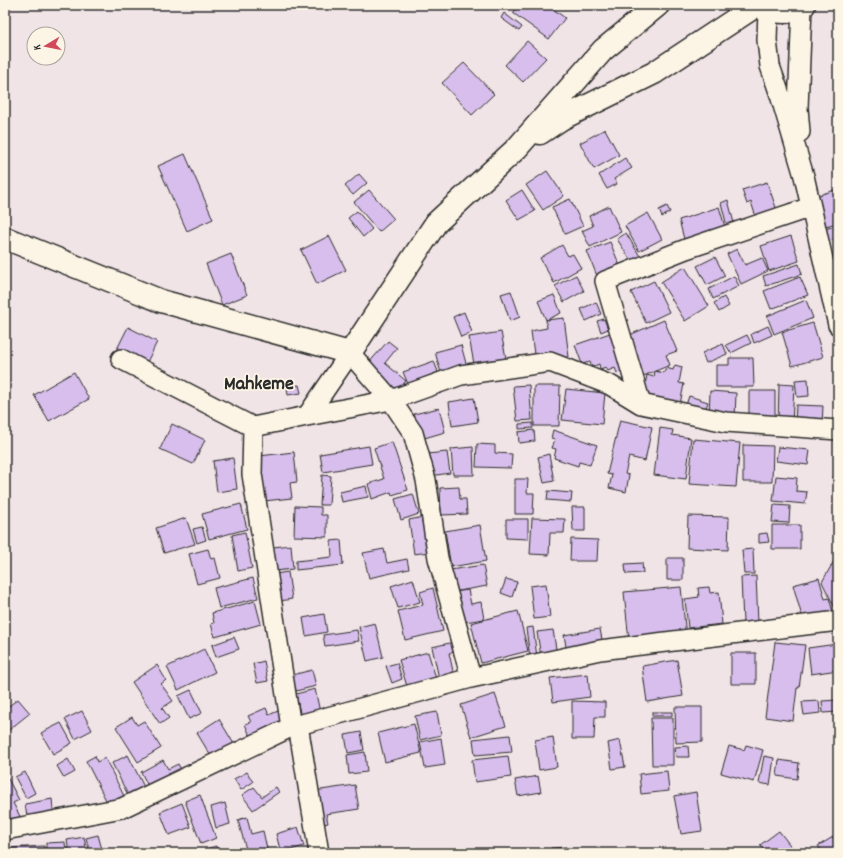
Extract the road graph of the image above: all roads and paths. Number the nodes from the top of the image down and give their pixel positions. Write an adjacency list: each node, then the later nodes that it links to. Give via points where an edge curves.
1 (658, 5): 4 (street, via 602,50)
2 (803, 6): 3 (street, via 779,13); 5 (street, via 798,108)
3 (761, 7): 4 (street, via 654,72 561,119); 5 (street, via 770,66)
4 (517, 148): 9 (street, via 436,223)
5 (804, 176): 6 (street)
6 (811, 207): 8 (street); 12 (street, via 686,249 604,281)
7 (5, 238): 9 (street, via 161,301)
8 (838, 325)
9 (350, 353): 11 (street); 13 (street)
10 (121, 359): 14 (street)
11 (391, 400): 12 (street, via 461,375 550,362 610,385); 13 (street); 17 (street, via 413,433 426,480 438,558)
12 (641, 404): 15 (street, via 726,422)
13 (307, 416): 14 (street)
14 (253, 427): 18 (street, via 252,474)
15 (838, 430)
16 (838, 621): 17 (street, via 600,650)
17 (471, 678): 18 (street)
18 (294, 726): 19 (street, via 122,808); 20 (street)
19 (5, 830)
20 (319, 853)

